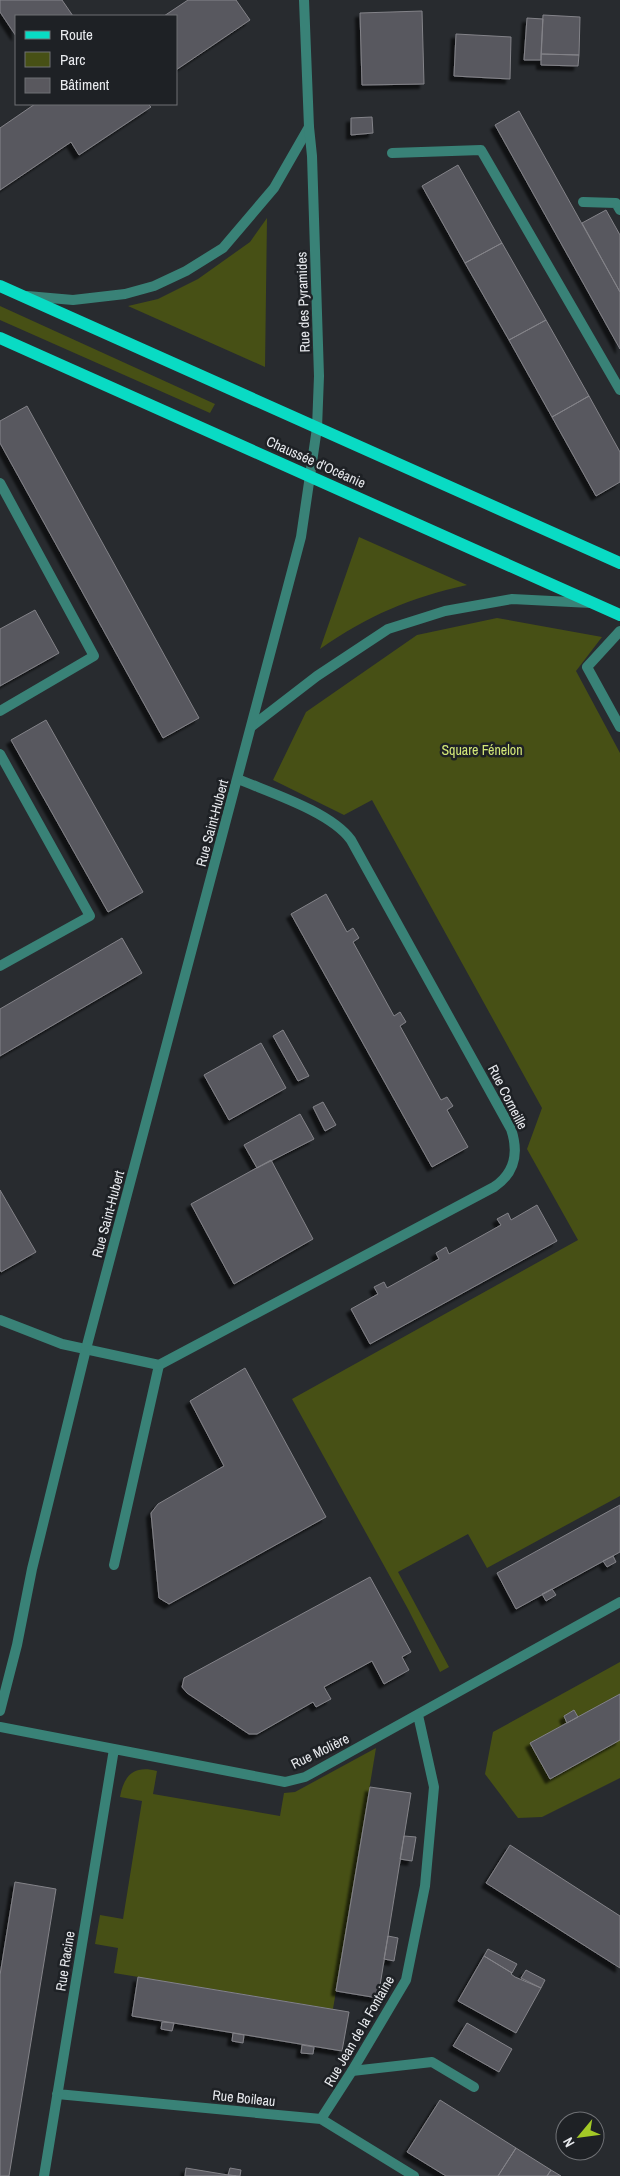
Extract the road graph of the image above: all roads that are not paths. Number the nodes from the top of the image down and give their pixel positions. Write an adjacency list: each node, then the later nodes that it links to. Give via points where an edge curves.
1 (304, 0): 2 (street, Rue des Pyramides)
2 (309, 127): 7 (street, via 274,188 223,248 186,271 154,286 124,294 73,300); 10 (street, Rue des Pyramides, via 319,376)
3 (392, 153): 9 (street, via 481,150)
4 (583, 202): 5 (street, via 616,203)
5 (620, 210)
6 (0, 286): 7 (main road)
7 (20, 296): 10 (main road)
8 (0, 338): 11 (main road, Chaussée d'Océanie)
9 (620, 390)
10 (317, 428): 11 (street, Rue des Pyramides); 13 (main road)
11 (311, 476): 14 (main road, Chaussée d'Océanie); 18 (street, Rue Saint-Hubert, via 301,538)
12 (0, 484): 17 (street, via 94,656)
13 (620, 563)
14 (595, 604): 15 (main road, Chaussée d'Océanie); 18 (street, via 512,599 444,611 388,629 317,676)
15 (620, 615)
16 (620, 631): 19 (street, via 587,667)
17 (0, 711)
18 (252, 726): 21 (street, Rue Saint-Hubert)
19 (620, 727)
20 (0, 754): 22 (street, via 90,916)
21 (238, 779): 24 (street, Rue Saint-Hubert); 25 (street, Rue Corneille, via 328,818 344,830 511,1130 516,1146 514,1161 505,1177 494,1186)
22 (0, 966)
23 (0, 1320): 24 (street, via 62,1344)
24 (86, 1349): 25 (street); 28 (street, Rue Saint-Hubert)
25 (159, 1365): 26 (street)
26 (114, 1565)
27 (620, 1602): 29 (street, Rue Molière)
28 (0, 1711)
29 (418, 1715): 31 (street, Rue Molière, via 305,1777 285,1782); 32 (street, Rue Jean de la Fontaine, via 434,1787 425,1886 406,1980)
30 (0, 1727): 31 (street, Rue Molière)
31 (114, 1750): 34 (street, Rue Racine)
32 (352, 2071): 33 (street, via 432,2062); 35 (street, Rue Jean de la Fontaine)
33 (474, 2087)
34 (57, 2094): 35 (street, Rue Boileau); 36 (street, Rue Racine)
35 (321, 2119): 37 (street, Rue Boileau)
36 (44, 2176)
37 (414, 2176)

